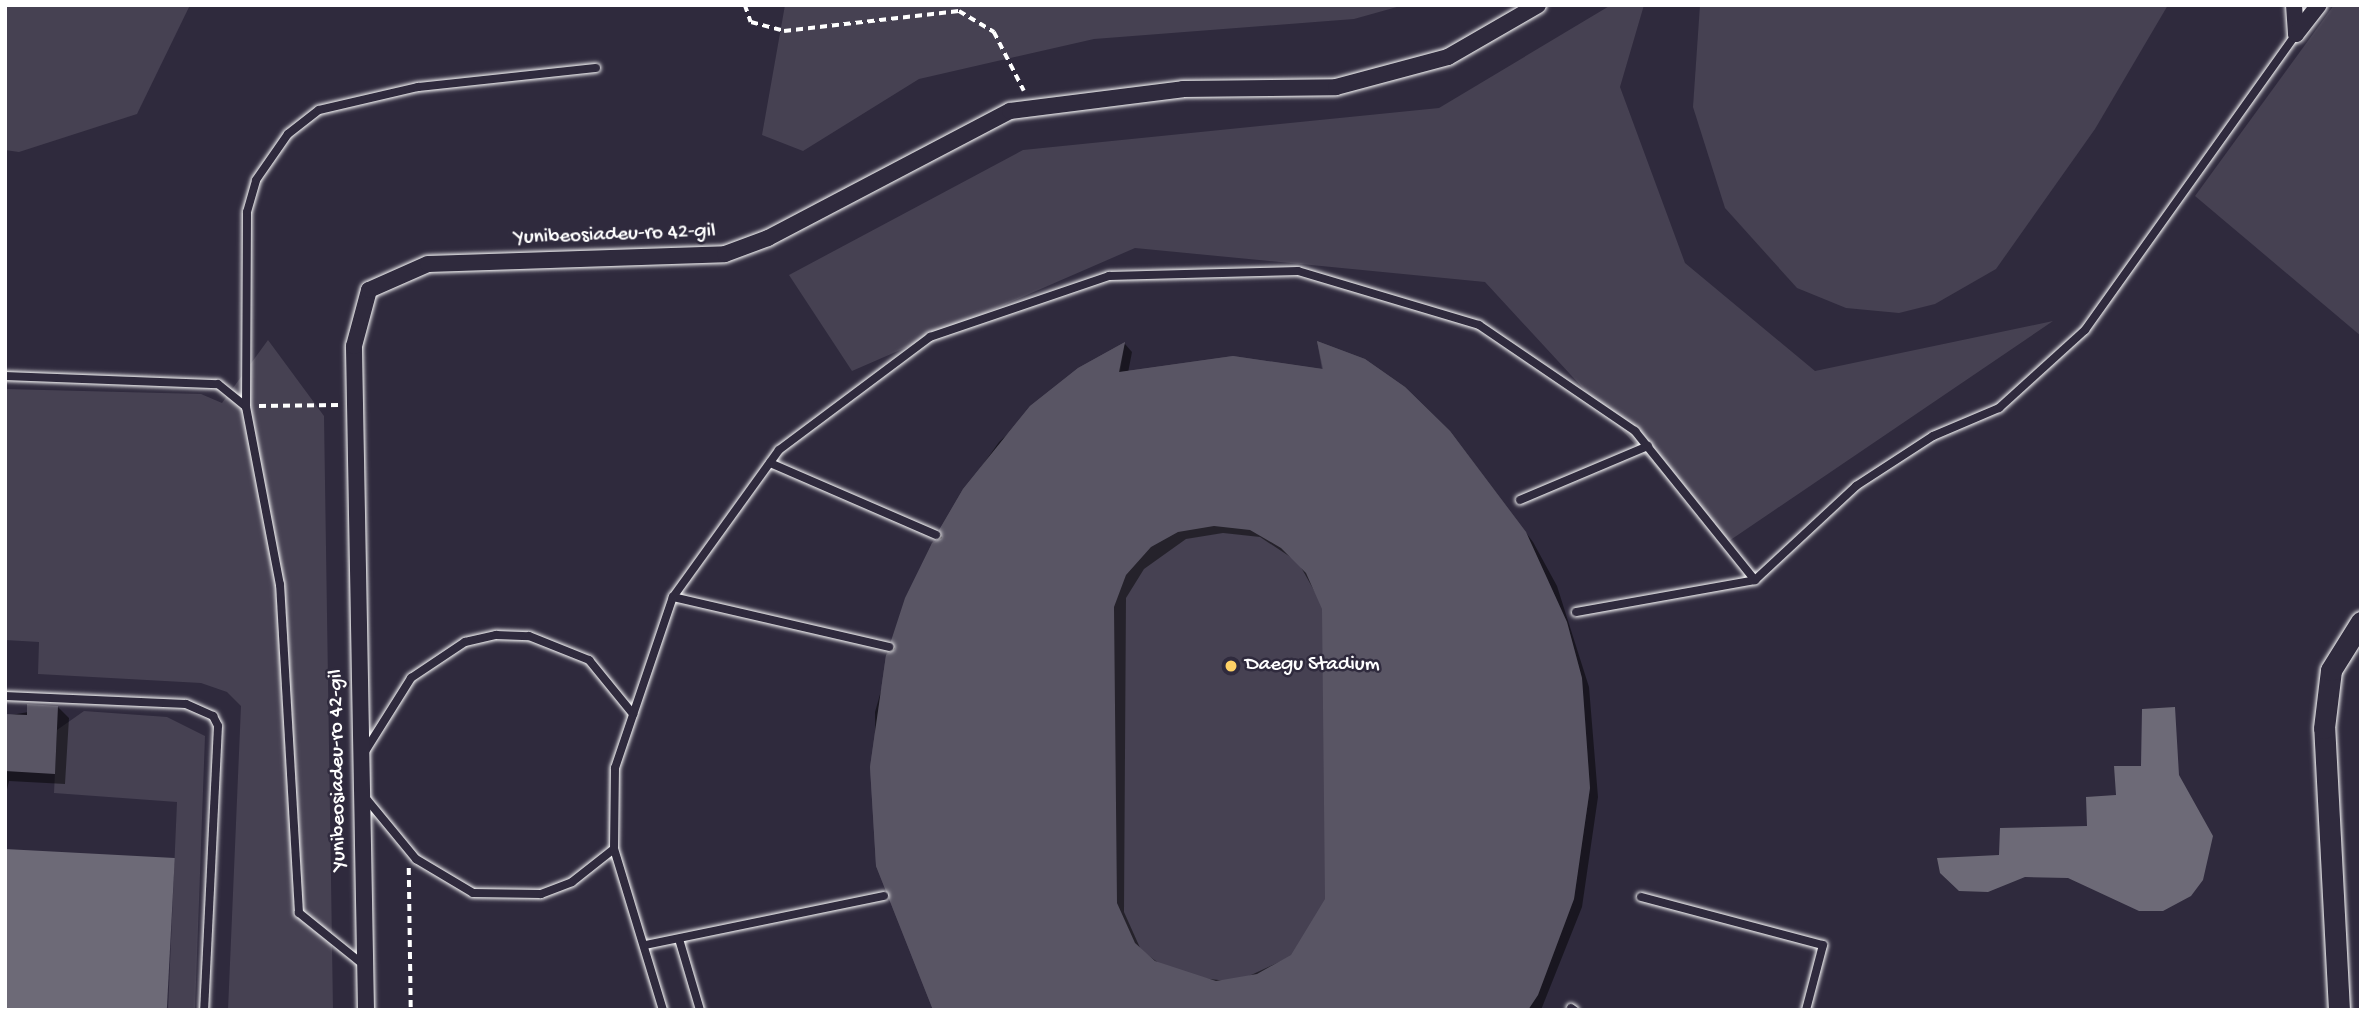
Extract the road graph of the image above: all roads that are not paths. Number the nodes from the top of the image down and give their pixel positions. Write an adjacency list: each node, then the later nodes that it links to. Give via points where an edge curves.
1 (1538, 5): 19 (street, Yunibeosiadeu-ro 42-gil, via 1448,57 1336,87 1183,89 1010,111 768,238 725,254 428,264 369,290 358,316 355,405)
2 (2294, 5): 4 (street)
3 (2319, 5): 4 (street)
4 (2296, 34): 12 (lane, via 2085,330 1999,408 1933,436 1856,486)
5 (596, 68): 7 (lane, via 418,87 319,110 288,134 256,180 247,212)
6 (5, 376): 7 (lane, via 218,384)
7 (246, 407): 26 (lane, via 280,585 299,913)
8 (1648, 446): 9 (lane, via 1635,431 1479,325 1298,271 1109,276 930,337); 10 (lane); 12 (lane)
9 (770, 463): 11 (lane); 13 (lane)
10 (1520, 500)
11 (936, 535)
12 (1755, 580): 14 (lane)
13 (673, 597): 16 (lane); 18 (lane)
14 (1576, 612)
15 (2361, 622): 32 (main road, via 2330,670 2325,728)
16 (889, 646)
17 (5, 696): 27 (lane, via 186,704 213,716)
18 (633, 714): 19 (lane, via 589,660 529,636 496,635 455,647 411,678); 21 (lane, via 615,768)
19 (358, 764): 20 (street, Yunibeosiadeu-ro 42-gil)
20 (360, 791): 21 (lane, via 409,850 442,880 507,898 572,882); 26 (street, Yunibeosiadeu-ro 42-gil)
21 (614, 849): 25 (lane)
22 (884, 896): 24 (lane)
23 (1641, 898): 31 (lane, via 1824,946)
24 (679, 939): 25 (lane); 30 (lane)
25 (645, 945): 29 (lane)
26 (365, 966): 28 (street, Yunibeosiadeu-ro 42-gil)
27 (204, 1010)
28 (366, 1010)
29 (663, 1010)
30 (700, 1010)
31 (1805, 1010)
32 (2339, 1010)

